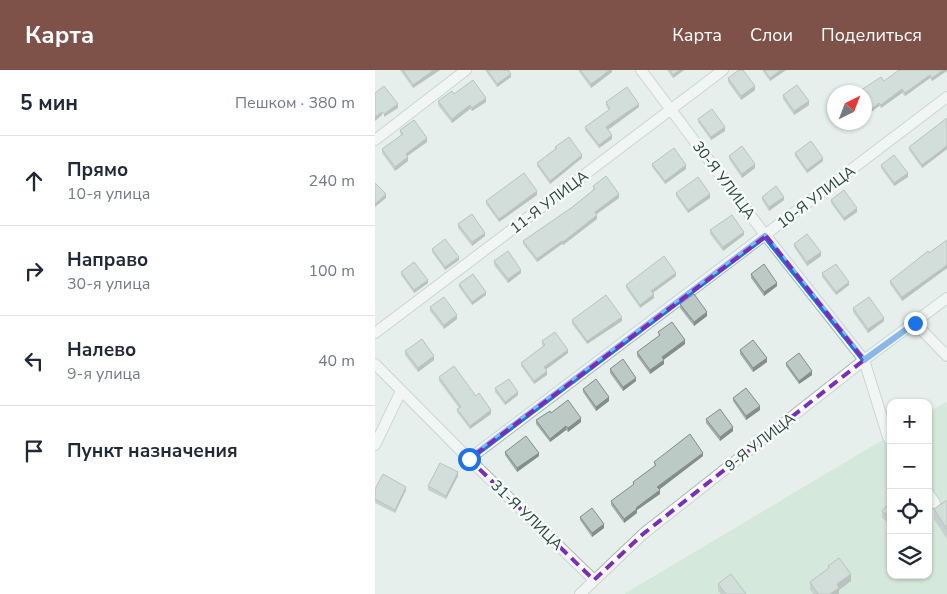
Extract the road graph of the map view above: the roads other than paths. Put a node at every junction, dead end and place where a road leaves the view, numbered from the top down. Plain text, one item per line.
1 (466, 70) edge
2 (641, 70) edge
3 (723, 70) edge
4 (947, 97) edge
5 (670, 110) junction
6 (375, 140) edge
7 (765, 236) junction
8 (947, 298) edge
9 (915, 323) junction
10 (375, 333) edge
11 (947, 356) edge
12 (864, 360) junction
13 (375, 364) edge
14 (401, 391) junction
15 (887, 434) edge
16 (375, 445) edge
17 (469, 459) junction
18 (932, 499) edge
19 (935, 503) dead end
20 (594, 580) junction
21 (580, 594) edge

1 - 6 street
2 - 5 street, 30-Я УЛИЦА
3 - 5 street, 11-Я УЛИЦА
4 - 7 street, 10-Я УЛИЦА
5 - 7 street, 30-Я УЛИЦА
5 - 10 street, 11-Я УЛИЦА
7 - 12 street, 30-Я УЛИЦА
7 - 17 street, 10-Я УЛИЦА
8 - 9 street, 9-Я УЛИЦА
9 - 11 street
9 - 12 street, 9-Я УЛИЦА
12 - 15 street
12 - 20 street, 9-Я УЛИЦА
13 - 14 street, 31-Я УЛИЦА
14 - 16 street
14 - 17 street, 31-Я УЛИЦА
17 - 20 street, 31-Я УЛИЦА
18 - 19 street
20 - 21 street, 9-Я УЛИЦА

